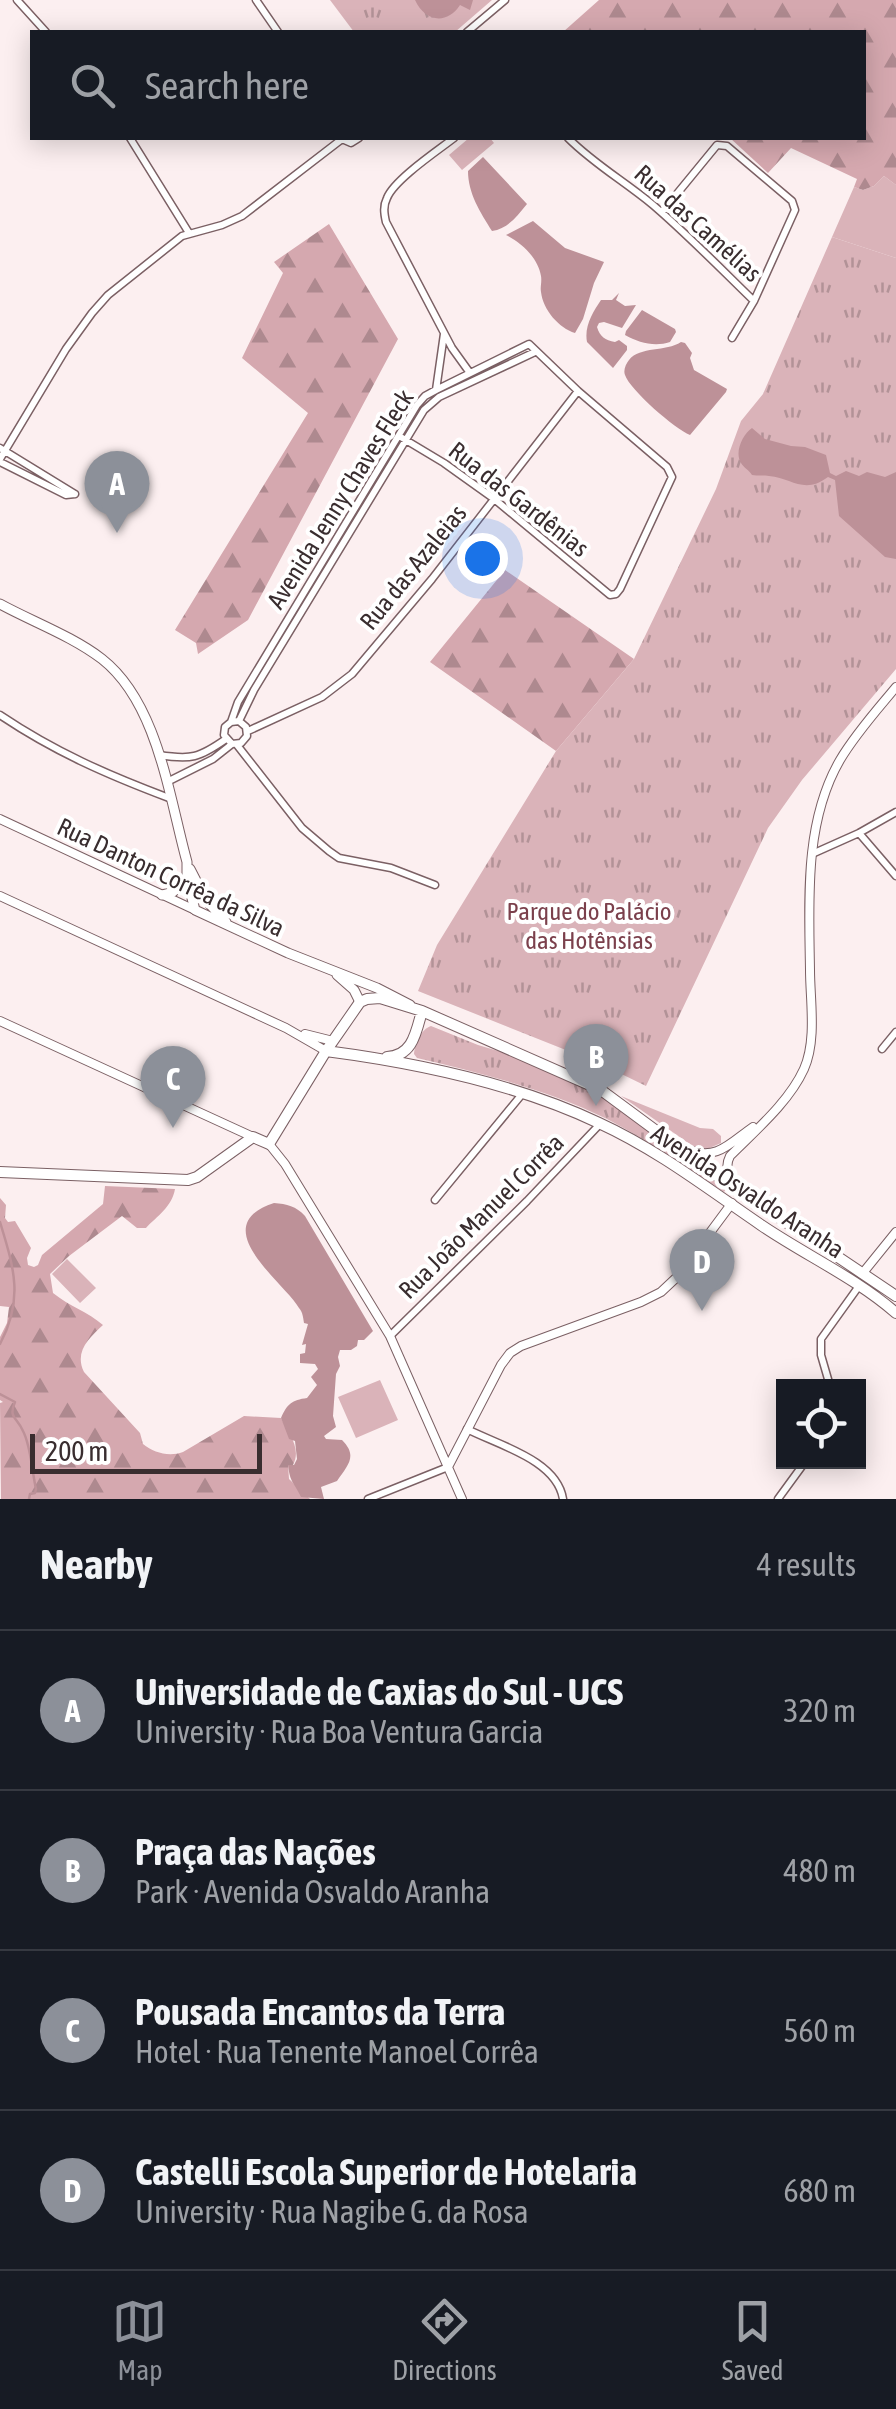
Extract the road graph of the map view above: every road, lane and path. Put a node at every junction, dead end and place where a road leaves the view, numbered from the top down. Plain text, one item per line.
1 (17, 0) edge
2 (256, 0) edge
3 (505, 0) edge
4 (44, 30) edge
5 (277, 30) edge
6 (468, 30) edge
7 (131, 140) edge
8 (339, 140) edge
9 (452, 140) edge
10 (570, 140) edge
11 (662, 212) junction
12 (189, 233) junction
13 (754, 301) junction
14 (444, 332) junction
15 (732, 338) dead end
16 (536, 351) junction
17 (472, 376) junction
18 (578, 391) junction
19 (437, 394) junction
20 (403, 438) junction
21 (2, 449) edge
22 (0, 460) edge
23 (493, 498) junction
24 (2, 608) edge
25 (896, 686) edge
26 (0, 715) edge
27 (235, 722) junction
28 (248, 731) junction
29 (231, 742) junction
30 (159, 755) junction
31 (166, 782) junction
32 (169, 798) junction
33 (896, 812) edge
34 (0, 819) edge
35 (860, 832) junction
36 (812, 854) junction
37 (186, 862) junction
38 (896, 876) edge
39 (188, 878) junction
40 (435, 886) dead end
41 (162, 895) junction
42 (0, 896) edge
43 (195, 910) junction
44 (232, 927) junction
45 (326, 969) junction
46 (360, 1002) junction
47 (422, 1011) junction
48 (0, 1021) edge
49 (345, 1025) junction
50 (896, 1032) edge
51 (416, 1034) junction
52 (476, 1035) junction
53 (330, 1046) junction
54 (409, 1047) junction
55 (882, 1049) dead end
56 (356, 1054) junction
57 (374, 1058) junction
58 (444, 1072) junction
59 (524, 1092) junction
60 (765, 1119) junction
61 (601, 1123) junction
62 (253, 1137) junction
63 (670, 1142) junction
64 (269, 1144) junction
65 (0, 1172) edge
66 (435, 1200) dead end
67 (754, 1201) junction
68 (732, 1203) junction
69 (797, 1232) junction
70 (896, 1232) edge
71 (860, 1280) junction
72 (896, 1296) edge
73 (896, 1313) edge
74 (390, 1336) junction
75 (828, 1379) edge
76 (467, 1429) junction
77 (448, 1467) junction
78 (799, 1469) edge
79 (368, 1499) edge
80 (462, 1499) edge
81 (562, 1499) edge
82 (778, 1499) edge

1 - 4 street
2 - 5 street
3 - 6 street
7 - 12 street
8 - 12 street
9 - 14 street
10 - 11 street, Rua das Camélias
11 - 13 street, Rua das Camélias
11 - 13 street
12 - 21 street
13 - 15 street
14 - 17 street
14 - 19 street
16 - 17 street, Avenida Jenny Chaves Fleck
16 - 17 street, Avenida Jenny Chaves Fleck
16 - 18 street
17 - 19 street, Avenida Jenny Chaves Fleck
18 - 23 street, Rua das Azaleias
18 - 23 street, Rua das Gardênias
19 - 20 street, Avenida Jenny Chaves Fleck
20 - 23 street, Rua das Gardênias
20 - 27 street, Avenida Jenny Chaves Fleck
21 - 22 street
21 - 22 street
23 - 28 street, Rua das Azaleias
24 - 30 main road
25 - 36 street
26 - 32 street
27 - 28 street
27 - 29 street, Avenida Jenny Chaves Fleck
28 - 29 street
29 - 30 street
29 - 31 street
29 - 40 street
30 - 31 main road
31 - 32 main road
32 - 37 main road
33 - 35 street
34 - 41 street, Rua Danton Corrêa da Silva
35 - 36 street
35 - 38 street
36 - 60 street
37 - 39 main road
37 - 44 main road
39 - 41 main road
39 - 43 main road
41 - 43 street, Rua Danton Corrêa da Silva
42 - 53 street, Avenida Osvaldo Aranha
43 - 44 main road, Rua Danton Corrêa da Silva
44 - 45 main road, Rua Danton Corrêa da Silva
45 - 46 main road, Rua Danton Corrêa da Silva
45 - 47 main road, Rua Danton Corrêa da Silva
46 - 47 main road
46 - 49 main road
47 - 51 main road
47 - 52 main road
48 - 62 street
49 - 53 main road
49 - 56 main road
50 - 55 street
51 - 52 main road
51 - 54 main road
52 - 63 main road
53 - 56 main road, Avenida Osvaldo Aranha
53 - 64 main road
54 - 57 main road
54 - 58 main road
56 - 57 main road, Avenida Osvaldo Aranha
57 - 58 main road, Avenida Osvaldo Aranha
58 - 59 main road, Avenida Osvaldo Aranha
59 - 61 main road, Avenida Osvaldo Aranha
59 - 66 street
60 - 63 street
60 - 67 street
61 - 68 main road, Avenida Osvaldo Aranha
61 - 74 street, Rua João Manuel Corrêa
62 - 64 main road
62 - 65 main road
63 - 67 main road
64 - 74 street
67 - 69 main road
68 - 69 main road
68 - 71 main road, Avenida Osvaldo Aranha
68 - 76 street
69 - 71 main road
70 - 71 street
71 - 72 main road
71 - 73 main road, Avenida Osvaldo Aranha
71 - 75 street
74 - 77 street
76 - 77 street
76 - 81 street
77 - 79 street
77 - 80 street
78 - 82 street

